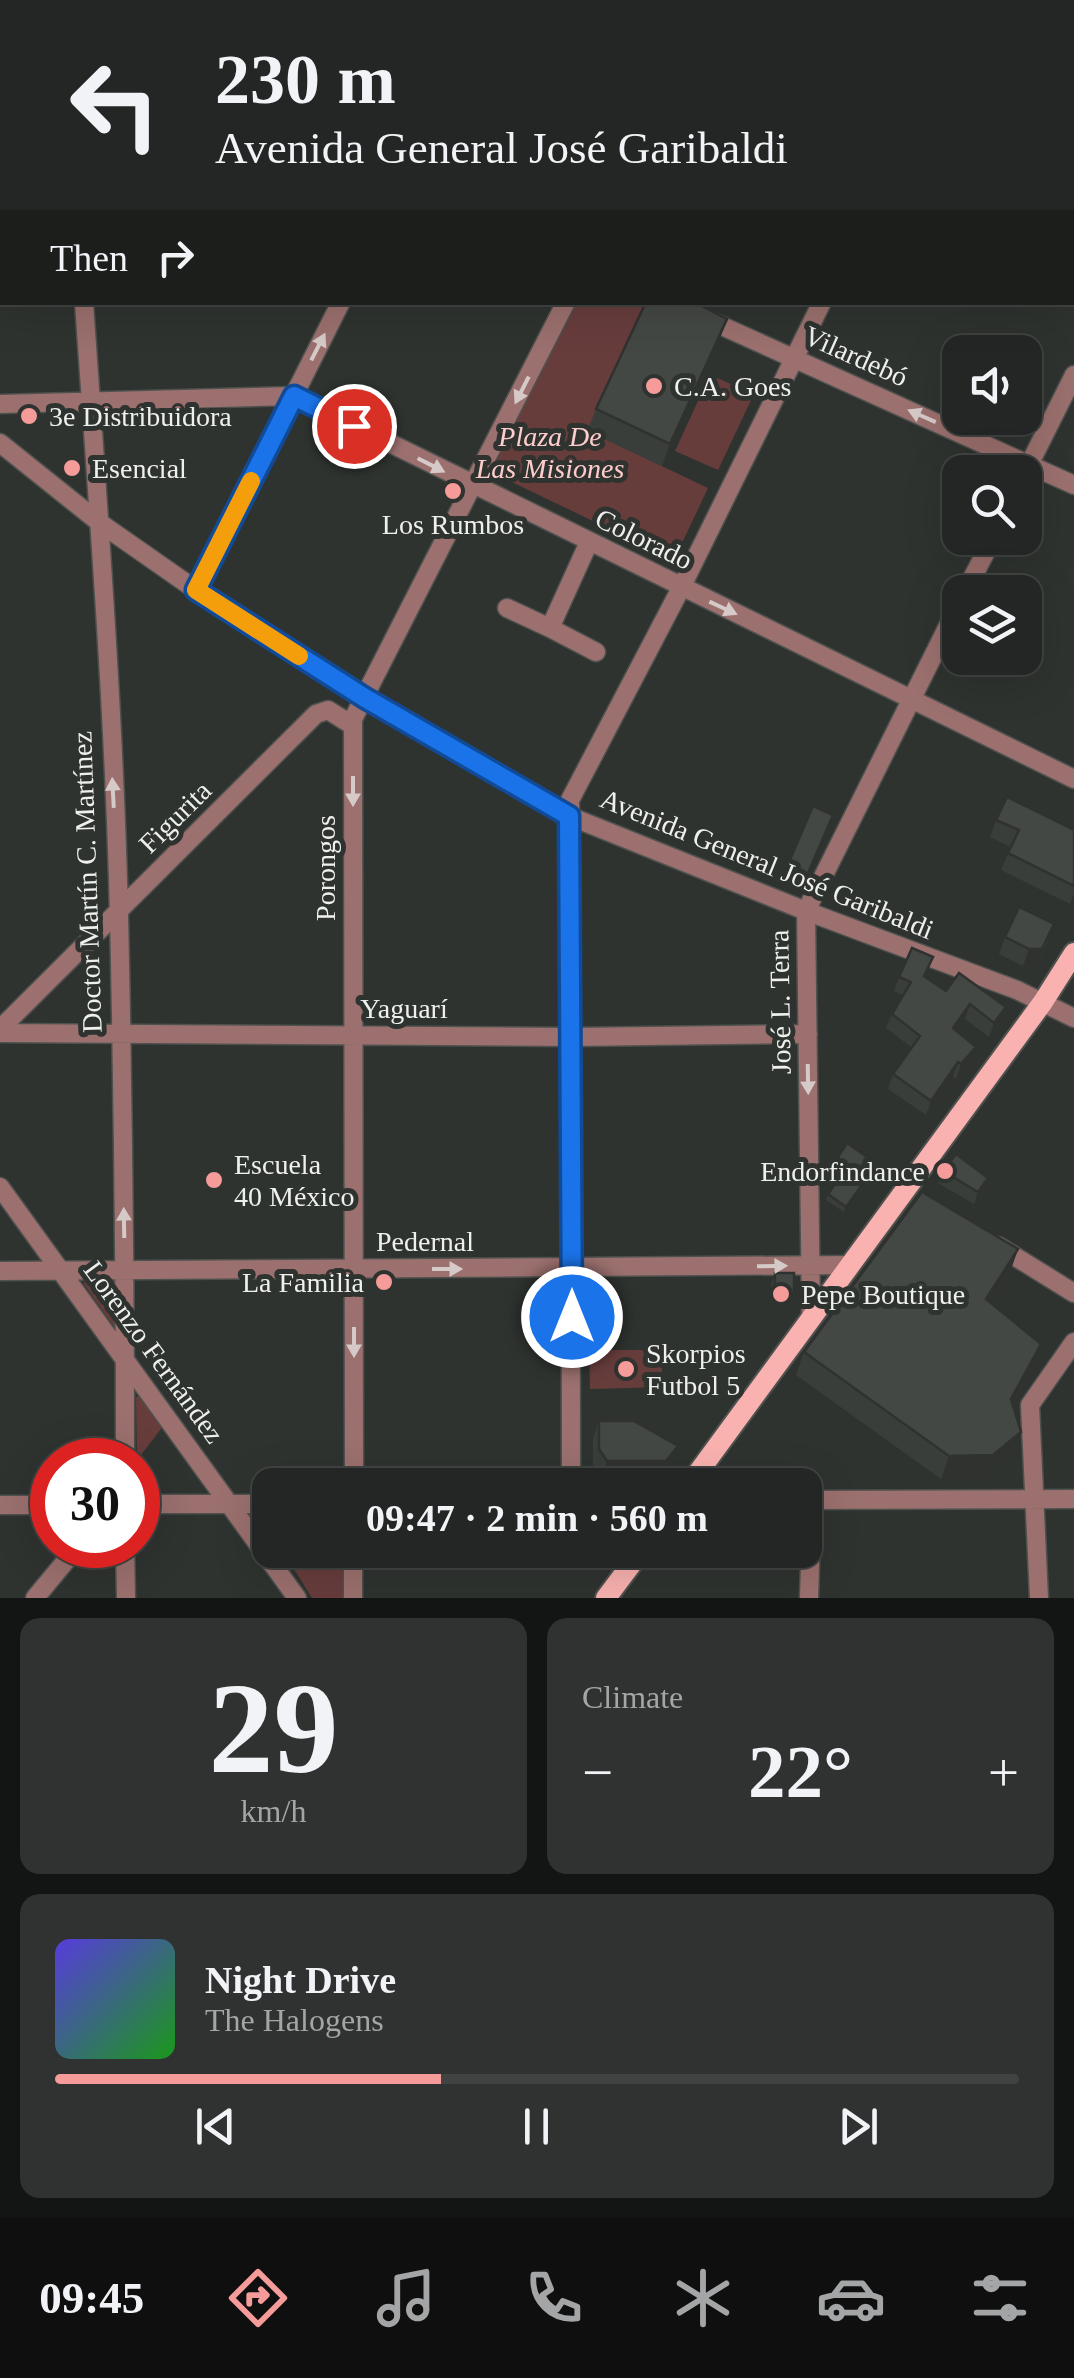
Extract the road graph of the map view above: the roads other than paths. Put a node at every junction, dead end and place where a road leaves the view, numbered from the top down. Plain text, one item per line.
1 (84, 305) edge
2 (340, 305) edge
3 (564, 305) edge
4 (676, 305) edge
5 (820, 305) edge
6 (793, 358) junction
7 (1074, 375) edge
8 (294, 396) junction
9 (91, 400) junction
10 (0, 404) edge
11 (0, 443) edge
12 (997, 455) edge
13 (1034, 455) edge
14 (1042, 474) edge
15 (1074, 485) edge
16 (473, 486) junction
17 (100, 523) junction
18 (589, 542) junction
19 (681, 588) junction
20 (196, 590) junction
21 (507, 608) dead end
22 (550, 628) junction
23 (942, 637) edge
24 (596, 652) dead end
25 (365, 698) junction
26 (911, 698) junction
27 (352, 725) junction
28 (1074, 780) edge
29 (569, 816) junction
30 (806, 912) junction
31 (118, 913) junction
32 (1074, 953) edge
33 (1042, 1002) junction
34 (1074, 1018) edge
35 (0, 1031) edge
36 (120, 1034) junction
37 (354, 1034) junction
38 (808, 1034) junction
39 (572, 1036) junction
40 (0, 1187) edge
41 (990, 1241) edge
42 (850, 1265) junction
43 (811, 1266) junction
44 (572, 1268) junction
45 (354, 1269) junction
46 (0, 1270) edge
47 (61, 1270) junction
48 (126, 1271) junction
49 (1074, 1293) edge
50 (811, 1318) junction
51 (1074, 1342) edge
52 (125, 1359) junction
53 (125, 1438) edge
54 (354, 1468) edge
55 (571, 1468) edge
56 (701, 1468) edge
57 (1034, 1499) junction
58 (1074, 1499) edge
59 (822, 1500) edge
60 (30, 1504) edge
61 (160, 1504) edge
62 (228, 1504) junction
63 (252, 1504) edge
64 (0, 1505) edge
65 (60, 1568) edge
66 (126, 1568) edge
67 (354, 1568) edge
68 (628, 1568) edge
69 (809, 1568) edge
70 (36, 1598) edge
71 (126, 1598) edge
72 (297, 1598) edge
73 (353, 1598) edge
74 (606, 1598) edge
75 (809, 1598) edge
76 (1038, 1598) edge

1 - 9 street, Doctor Martín C. Martínez
8 -> 2 street
3 -> 16 street, Porongos
4 - 6 street, Vilardebó
5 - 6 street
12 -> 6 street, Vilardebó
6 - 19 street
7 - 13 street
8 - 9 street, Colorado
8 -> 16 street, Colorado
8 - 20 street
9 - 10 street, Colorado
9 - 17 street, Doctor Martín C. Martínez
11 - 17 street, Avenida General José Garibaldi
14 - 15 street, Vilardebó
16 - 18 street, Colorado
16 - 25 street, Porongos
17 - 20 street, Avenida General José Garibaldi
31 -> 17 street, Doctor Martín C. Martínez
18 - 19 street, Colorado
18 - 22 street
19 -> 26 street, Colorado
19 - 29 street
20 - 25 street, Avenida General José Garibaldi
21 - 22 street
22 - 24 street
23 - 26 street, José L. Terra
25 - 27 street, Porongos
25 - 29 street, Avenida General José Garibaldi
26 - 28 street, Colorado
26 - 30 street, José L. Terra
27 - 31 street, Figurita
27 -> 37 street, Porongos
29 - 30 street, Avenida General José Garibaldi
29 - 39 street
30 - 33 street, Avenida General José Garibaldi
30 - 38 street, José L. Terra
31 - 35 street, Figurita
31 - 36 street, Doctor Martín C. Martínez
32 - 33 main road
33 - 34 street, Avenida General José Garibaldi
33 - 42 main road
35 - 36 street, Yaguarí
36 - 37 street, Yaguarí
48 -> 36 street, Doctor Martín C. Martínez
37 - 39 street, Yaguarí
37 - 45 street, Porongos
38 - 39 street, Yaguarí
38 -> 43 street, José L. Terra
39 - 44 street
40 - 47 street, Lorenzo Fernández
41 - 49 street
42 - 43 street, Pedernal
42 - 50 main road
44 -> 43 street, Pedernal
43 - 50 street, José L. Terra
45 -> 44 street, Pedernal
44 - 55 street
45 - 48 street, Pedernal
45 -> 54 street, Porongos
46 - 47 street, Pedernal
47 - 48 street, Pedernal
47 - 52 street, Lorenzo Fernández
48 - 52 street, Doctor Martín C. Martínez
50 - 56 main road
51 - 57 street
52 - 53 street, Doctor Martín C. Martínez
52 - 62 street, Lorenzo Fernández
57 - 58 street
57 - 59 street
57 - 76 street
60 - 64 street
61 - 62 street
62 - 63 street
62 - 72 street, Lorenzo Fernández
65 - 70 street
66 - 71 street
67 - 73 street
68 - 74 main road
69 - 75 street

